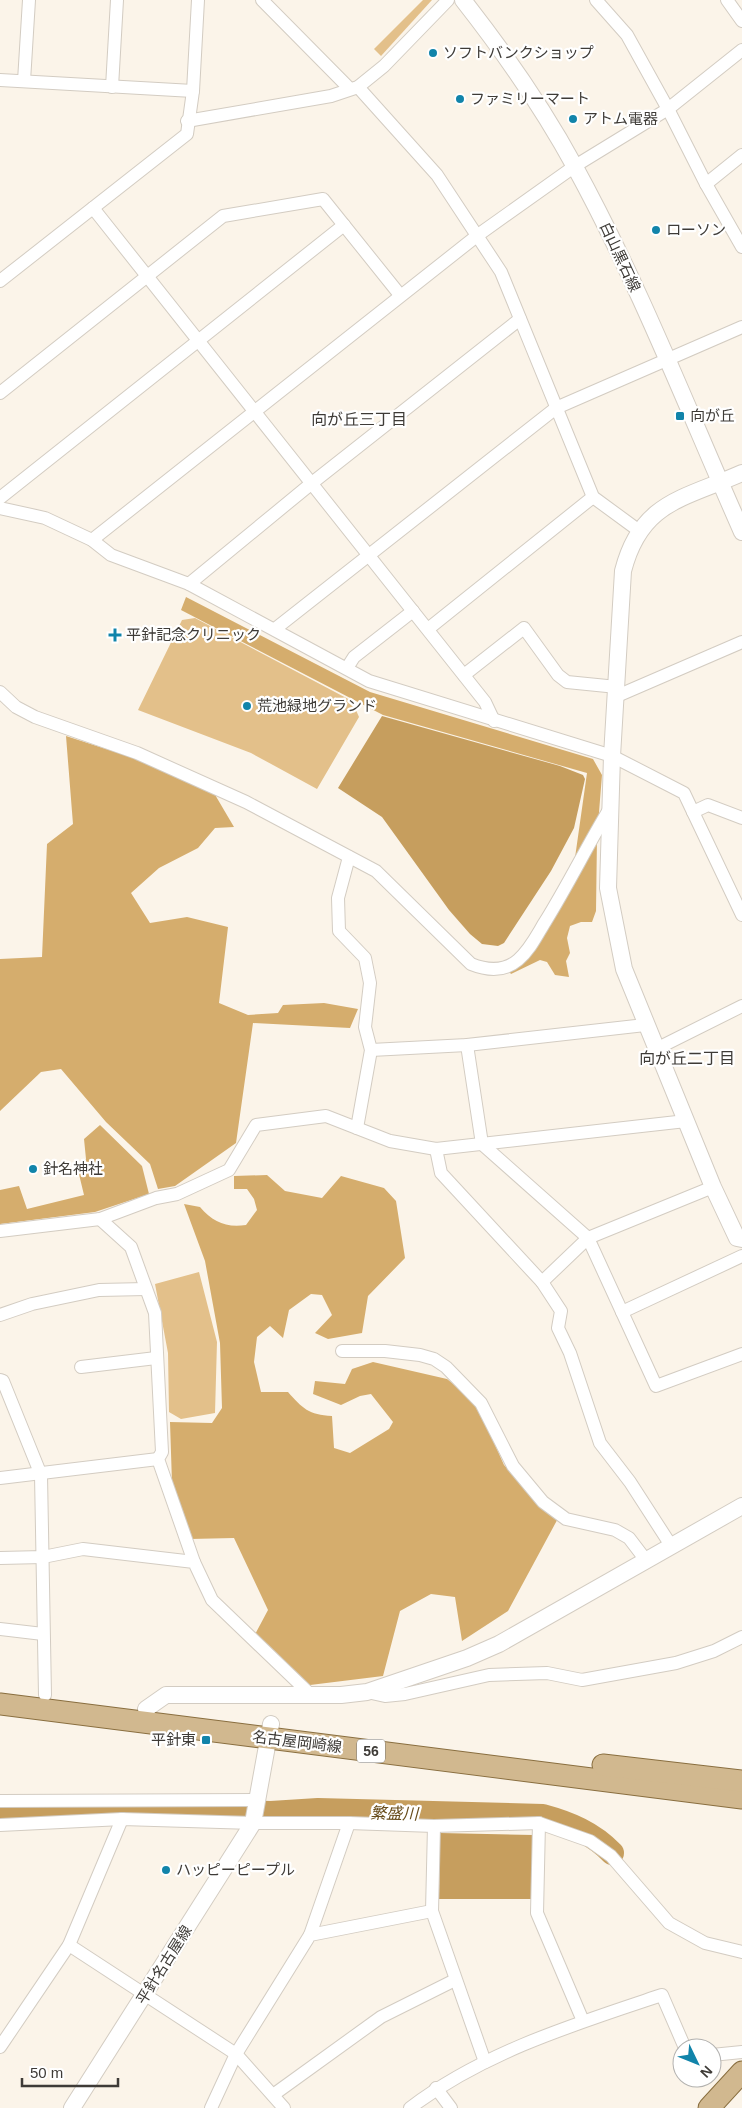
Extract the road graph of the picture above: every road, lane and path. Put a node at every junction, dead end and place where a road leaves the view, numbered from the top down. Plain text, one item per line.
1 (29, 0) edge
2 (117, 0) edge
3 (198, 0) edge
4 (262, 0) edge
5 (448, 0) edge
6 (596, 0) edge
7 (726, 0) edge
8 (470, 2) edge
9 (742, 21) edge
10 (742, 50) edge
11 (0, 80) edge
12 (24, 81) junction
13 (112, 86) junction
14 (353, 88) junction
15 (192, 91) junction
16 (668, 109) junction
17 (187, 121) junction
18 (742, 155) edge
19 (575, 166) junction
20 (706, 184) junction
21 (93, 208) junction
22 (344, 225) junction
23 (478, 234) junction
24 (742, 247) edge
25 (148, 276) junction
26 (0, 282) edge
27 (400, 295) junction
28 (520, 319) junction
29 (742, 327) edge
30 (198, 339) junction
31 (666, 360) junction
32 (0, 393) edge
33 (556, 408) junction
34 (255, 410) junction
35 (742, 473) edge
36 (720, 482) junction
37 (312, 483) junction
38 (593, 497) junction
39 (0, 498) edge
40 (0, 508) edge
41 (638, 530) junction
42 (742, 532) edge
43 (92, 540) junction
44 (370, 556) junction
45 (190, 584) junction
46 (413, 611) junction
47 (276, 629) junction
48 (428, 629) junction
49 (742, 642) edge
50 (347, 668) junction
51 (464, 675) junction
52 (0, 692) edge
53 (617, 692) junction
54 (494, 721) junction
55 (612, 756) junction
56 (610, 808) junction
57 (693, 812) junction
58 (742, 818) edge
59 (349, 857) junction
60 (742, 915) edge
61 (742, 1006) edge
62 (646, 1025) junction
63 (467, 1045) junction
64 (656, 1049) junction
65 (371, 1050) junction
66 (686, 1121) junction
67 (357, 1128) junction
68 (482, 1144) junction
69 (436, 1149) junction
70 (713, 1187) junction
71 (100, 1219) junction
72 (0, 1231) edge
73 (588, 1238) junction
74 (742, 1239) edge
75 (742, 1256) edge
76 (542, 1282) junction
77 (146, 1289) junction
78 (622, 1312) junction
79 (0, 1314) edge
80 (342, 1351) dead end
81 (742, 1354) edge
82 (156, 1358) junction
83 (81, 1367) dead end
84 (0, 1380) edge
85 (158, 1459) junction
86 (42, 1475) junction
87 (0, 1478) edge
88 (742, 1506) edge
89 (672, 1547) junction
90 (43, 1557) junction
91 (0, 1558) edge
92 (645, 1559) junction
93 (194, 1562) junction
94 (0, 1629) edge
95 (43, 1634) junction
96 (742, 1637) edge
97 (0, 1689) edge
98 (367, 1692) junction
99 (45, 1695) junction
100 (311, 1695) junction
101 (0, 1704) edge
102 (146, 1708) junction
103 (270, 1731) junction
104 (742, 1781) edge
105 (742, 1798) edge
106 (258, 1800) junction
107 (0, 1801) edge
108 (122, 1820) junction
109 (254, 1822) junction
110 (349, 1822) junction
111 (539, 1823) junction
112 (0, 1824) edge
113 (434, 1826) junction
114 (432, 1911) junction
115 (310, 1935) junction
116 (69, 1946) junction
117 (742, 1952) edge
118 (455, 1980) junction
119 (145, 1995) junction
120 (583, 2021) junction
121 (681, 2038) edge
122 (0, 2047) edge
123 (742, 2052) edge
124 (236, 2054) junction
125 (722, 2054) edge
126 (485, 2062) junction
127 (742, 2072) edge
128 (436, 2088) junction
129 (273, 2096) junction
130 (72, 2108) edge
131 (211, 2108) edge
132 (284, 2108) edge
133 (410, 2108) edge
134 (451, 2108) edge
135 (709, 2108) edge

1 - 12 street
2 - 13 street
3 - 15 street
4 - 14 street
5 - 14 street
6 - 16 street
7 - 9 street
8 - 19 street, 白山黒石線
10 - 16 street
11 - 12 street
12 - 13 street
13 - 15 street
14 - 17 street
14 - 23 street
15 - 17 street
16 - 19 street
16 - 20 street
17 - 21 street
18 - 20 street
19 - 23 street
19 - 31 street, 白山黒石線
20 - 24 street
21 - 25 street
21 - 26 street
22 - 25 street
22 - 27 street
22 - 30 street
23 - 27 street
23 - 28 street
25 - 30 street
25 - 32 street
27 - 34 street
28 - 33 street
28 - 37 street
29 - 31 street
30 - 34 street
30 - 39 street
31 - 33 street
31 - 36 street, 白山黒石線
33 - 38 street
33 - 44 street
34 - 37 street
34 - 43 street
35 - 36 street
36 - 41 street
36 - 42 street, 白山黒石線
37 - 44 street
37 - 45 street
38 - 41 street
38 - 48 street
40 - 43 street
41 - 53 street
43 - 45 street
44 - 46 street
44 - 47 street
45 - 47 street
46 - 48 street
46 - 50 street
47 - 50 street
48 - 51 street
49 - 53 street
50 - 54 street
51 - 53 street
51 - 54 street
52 - 59 street
53 - 55 street
54 - 55 street
55 - 56 street
55 - 57 street
56 - 59 street
56 - 62 street
57 - 58 street
57 - 60 street
59 - 65 street
61 - 64 street
62 - 63 street
62 - 64 street
63 - 65 street
63 - 68 street
64 - 66 street
65 - 67 street
66 - 68 street
66 - 70 street
67 - 69 street
67 - 71 street
68 - 69 street
68 - 73 street
69 - 76 street
70 - 73 street
70 - 74 street
71 - 72 street
71 - 77 street
73 - 76 street
73 - 78 street
75 - 78 street
76 - 89 street
77 - 79 street
77 - 82 street
78 - 81 street
80 - 92 street
82 - 83 street
82 - 85 street
84 - 86 street
85 - 86 street
85 - 93 street
86 - 87 street
86 - 90 street
88 - 89 street
89 - 92 street
90 - 91 street
90 - 93 street
90 - 95 street
92 - 98 street
93 - 100 street
94 - 95 street
95 - 99 street
96 - 98 street
97 - 99 main road, 名古屋岡崎線 / 56
98 - 100 street
99 - 102 main road, 名古屋岡崎線 / 56
100 - 102 street
101 - 103 main road, 名古屋岡崎線 / 56
102 - 103 main road, 名古屋岡崎線 / 56
103 - 104 main road, 名古屋岡崎線 / 56
103 - 105 main road, 名古屋岡崎線 / 56
103 - 106 street
106 - 107 street
106 - 109 street
108 - 109 street
108 - 112 street
108 - 116 street
109 - 110 street
109 - 119 street, 平針名古屋線
110 - 113 street
110 - 115 street
111 - 113 street
111 - 117 street
111 - 120 street
113 - 114 street
114 - 115 street
114 - 118 street
115 - 124 street
116 - 119 street
116 - 122 street
118 - 126 street
118 - 129 street
119 - 124 street
119 - 130 street, 平針名古屋線
120 - 121 street
120 - 126 street
123 - 125 street
124 - 129 street
124 - 131 street
126 - 128 street
127 - 135 main road
128 - 133 street
128 - 134 street
129 - 132 street

